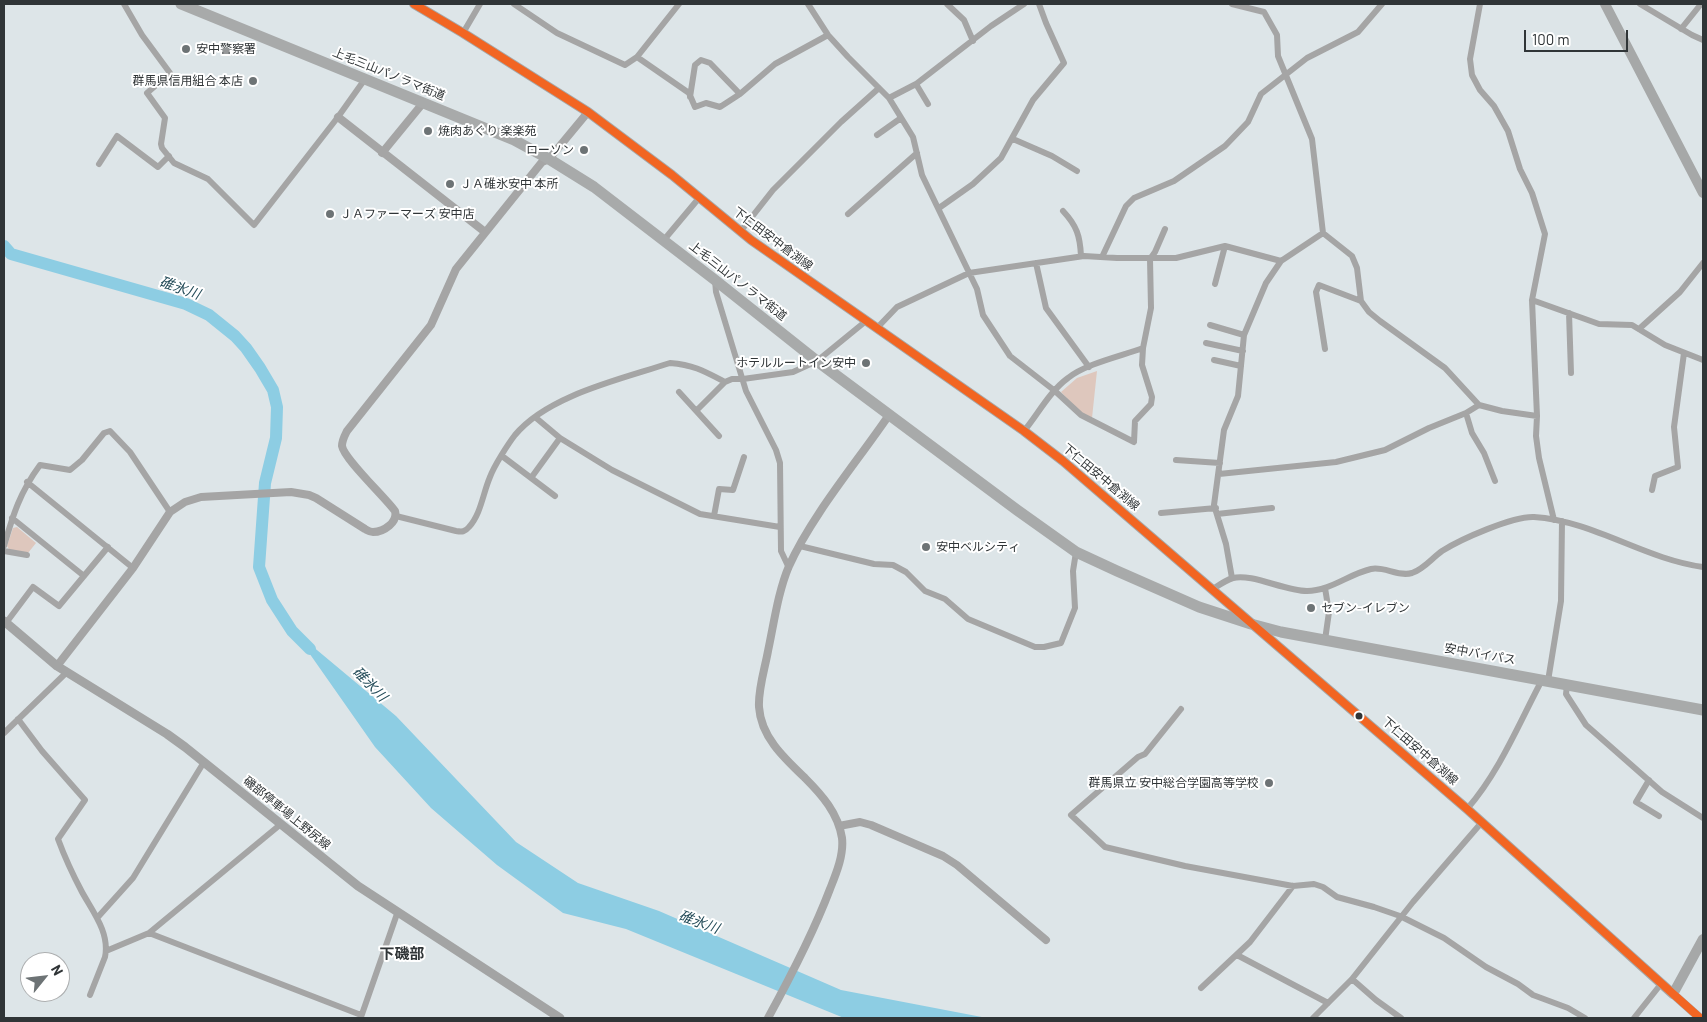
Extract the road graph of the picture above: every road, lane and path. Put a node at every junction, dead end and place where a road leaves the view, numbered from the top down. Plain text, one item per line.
1 (124, 4) edge
2 (181, 4) edge
3 (414, 4) edge
4 (480, 4) edge
5 (514, 4) edge
6 (679, 4) edge
7 (808, 4) edge
8 (947, 4) edge
9 (1024, 4) edge
10 (1039, 4) edge
11 (1232, 4) edge
12 (1382, 4) edge
13 (1480, 4) edge
14 (1605, 4) edge
15 (1640, 4) edge
16 (1702, 5) edge
17 (1681, 29) junction
18 (463, 33) junction
19 (828, 35) junction
20 (1703, 40) edge
21 (973, 41) junction
22 (637, 57) junction
23 (1286, 74) junction
24 (365, 79) junction
25 (916, 84) junction
26 (879, 88) junction
27 (740, 94) junction
28 (690, 97) junction
29 (888, 98) junction
30 (423, 103) junction
31 (928, 104) dead end
32 (588, 112) junction
33 (338, 117) junction
34 (901, 118) junction
35 (878, 135) dead end
36 (1013, 139) junction
37 (917, 152) junction
38 (382, 153) junction
39 (169, 156) junction
40 (549, 159) junction
41 (99, 164) dead end
42 (1077, 171) dead end
43 (1703, 193) edge
44 (699, 198) junction
45 (939, 208) junction
46 (1063, 211) dead end
47 (848, 214) dead end
48 (1165, 229) dead end
49 (485, 232) junction
50 (740, 232) junction
51 (1323, 233) junction
52 (664, 241) junction
53 (1225, 246) junction
54 (1081, 256) junction
55 (1102, 257) junction
56 (1150, 259) junction
57 (1281, 261) junction
58 (1036, 263) junction
59 (1703, 263) edge
60 (969, 273) junction
61 (715, 280) junction
62 (1215, 284) dead end
63 (1532, 300) junction
64 (1362, 301) junction
65 (1569, 313) junction
66 (866, 322) junction
67 (1210, 324) dead end
68 (876, 329) junction
69 (1638, 329) junction
70 (1244, 335) junction
71 (1206, 344) dead end
72 (1143, 348) junction
73 (1325, 348) dead end
74 (1242, 351) junction
75 (1684, 352) junction
76 (1214, 360) dead end
77 (1703, 360) edge
78 (817, 361) junction
79 (1241, 366) junction
80 (1089, 367) junction
81 (1571, 373) dead end
82 (742, 379) junction
83 (725, 382) junction
84 (1055, 391) junction
85 (679, 392) dead end
86 (1479, 405) junction
87 (697, 410) junction
88 (1466, 413) junction
89 (890, 415) junction
90 (1537, 416) junction
91 (535, 417) junction
92 (1024, 431) junction
93 (719, 436) dead end
94 (560, 438) junction
95 (502, 456) junction
96 (744, 457) dead end
97 (1176, 460) dead end
98 (1220, 463) junction
99 (1219, 474) junction
100 (531, 478) junction
101 (1495, 481) dead end
102 (27, 482) junction
103 (1652, 490) dead end
104 (555, 496) dead end
105 (1272, 508) dead end
106 (1216, 511) junction
107 (170, 512) junction
108 (1161, 513) dead end
109 (396, 516) junction
110 (714, 516) junction
111 (12, 518) junction
112 (1554, 520) junction
113 (1562, 521) junction
114 (780, 527) junction
115 (4, 546) edge
116 (800, 546) junction
117 (108, 547) junction
118 (4, 552) edge
119 (1076, 552) junction
120 (27, 555) dead end
121 (1703, 567) edge
122 (133, 568) junction
123 (789, 568) junction
124 (84, 576) junction
125 (1232, 578) junction
126 (1325, 588) junction
127 (1213, 589) junction
128 (5, 622) edge
129 (1251, 624) junction
130 (1325, 640) junction
131 (58, 666) junction
132 (67, 672) junction
133 (1545, 680) junction
134 (1567, 684) junction
135 (1181, 709) dead end
136 (1703, 710) edge
137 (18, 719) junction
138 (4, 733) edge
139 (204, 762) junction
140 (1649, 780) junction
141 (1467, 808) junction
142 (1659, 816) dead end
143 (1703, 818) edge
144 (1482, 822) junction
145 (282, 824) junction
146 (839, 826) junction
147 (1293, 886) junction
148 (398, 912) junction
149 (1400, 916) junction
150 (98, 917) junction
151 (149, 933) junction
152 (1046, 940) dead end
153 (1702, 946) edge
154 (106, 951) junction
155 (1237, 954) junction
156 (1352, 979) junction
157 (1661, 984) junction
158 (1202, 988) dead end
159 (1673, 994) junction
160 (90, 995) dead end
161 (1328, 1003) junction
162 (361, 1017) edge
163 (560, 1018) edge
164 (768, 1018) edge
165 (1313, 1018) edge
166 (1401, 1018) edge
167 (1585, 1018) edge
168 (1634, 1018) edge
169 (1700, 1018) edge

1 - 39 street
2 - 24 highway, 上毛三山パノラマ街道
3 - 18 main road, 下仁田安中倉渕線
4 - 18 street
5 - 22 street
6 - 22 street
7 - 19 street
8 - 21 street
9 - 21 street
10 - 36 street
11 - 23 street
12 - 23 street
13 - 63 street
14 - 43 main road
15 - 17 street
16 - 17 street
17 - 20 street
18 - 32 main road, 下仁田安中倉渕線
19 - 26 street
19 - 27 street
21 - 25 street
22 - 28 street
23 - 51 street
23 - 55 street
24 - 30 highway, 上毛三山パノラマ街道
24 - 33 street
25 - 29 street
25 - 31 street
26 - 29 street
26 - 50 street
27 - 28 street
27 - 28 street
29 - 34 street
30 - 38 street
30 - 40 highway, 上毛三山パノラマ街道
32 - 40 street
32 - 44 main road, 下仁田安中倉渕線
33 - 38 street
33 - 39 street
34 - 35 street
34 - 37 street
36 - 42 street
36 - 45 street
37 - 45 street
37 - 47 street
38 - 49 street
39 - 41 street
40 - 49 street
40 - 52 highway, 上毛三山パノラマ街道
44 - 50 main road, 下仁田安中倉渕線
44 - 52 street
45 - 60 street
46 - 54 street
48 - 56 street
49 - 109 street
50 - 66 main road, 下仁田安中倉渕線
51 - 57 street
51 - 64 street
52 - 61 highway, 上毛三山パノラマ街道
53 - 56 street
53 - 57 street
53 - 62 street
54 - 55 street
54 - 58 street
55 - 56 street
56 - 72 street
57 - 70 street
58 - 60 street
58 - 80 street
59 - 69 street
60 - 68 street
60 - 84 street
61 - 78 highway, 上毛三山パノラマ街道
61 - 82 street
63 - 65 street
63 - 90 street
64 - 73 street
64 - 86 street
65 - 69 street
65 - 81 street
66 - 68 main road, 下仁田安中倉渕線
66 - 78 street
67 - 70 street
68 - 92 main road, 下仁田安中倉渕線
69 - 75 street
70 - 74 street
71 - 74 street
72 - 80 street
72 - 84 street
74 - 79 street
75 - 77 street
75 - 103 street
76 - 79 street
78 - 82 street
78 - 89 highway, 上毛三山パノラマ街道
79 - 98 street
80 - 84 street
82 - 83 street
82 - 114 street
83 - 87 street
83 - 91 street
84 - 92 street
85 - 87 street
86 - 88 street
86 - 90 street
87 - 93 street
88 - 99 street
88 - 101 street
89 - 116 street
89 - 119 highway, 上毛三山パノラマ街道
90 - 112 street
91 - 94 street
91 - 95 street
92 - 127 main road, 下仁田安中倉渕線
94 - 100 street
94 - 110 street
95 - 100 street
95 - 109 street
96 - 110 street
97 - 98 street
98 - 99 street
99 - 106 street
100 - 104 street
102 - 107 street
102 - 111 street
102 - 117 street
105 - 106 street
106 - 108 street
106 - 125 street
107 - 109 street
107 - 122 street
110 - 114 street
111 - 115 street
111 - 124 street
112 - 113 street
112 - 126 street
113 - 121 street
113 - 133 street
114 - 123 street
116 - 119 street
116 - 123 street
117 - 122 street
117 - 124 street
118 - 120 street
119 - 129 highway, 上毛三山パノラマ街道
122 - 131 street
123 - 146 street
124 - 128 street
125 - 126 street
125 - 127 street
126 - 130 street
127 - 129 main road, 下仁田安中倉渕線
128 - 131 main road, 磯部停車場上野尻線
129 - 130 highway, 安中バイパス
129 - 141 main road, 下仁田安中倉渕線
130 - 133 highway, 安中バイパス
131 - 132 main road, 磯部停車場上野尻線
132 - 137 street
132 - 139 main road, 磯部停車場上野尻線
133 - 134 highway, 安中バイパス
133 - 141 street
134 - 136 highway, 安中バイパス
134 - 140 street
135 - 147 street
137 - 138 street
137 - 150 street
139 - 145 main road, 磯部停車場上野尻線
139 - 150 street
140 - 142 street
140 - 143 street
141 - 144 main road, 下仁田安中倉渕線
144 - 149 street
144 - 157 main road, 下仁田安中倉渕線
145 - 148 main road, 磯部停車場上野尻線
145 - 151 street
146 - 152 street
146 - 164 street
147 - 149 street
147 - 155 street
148 - 162 street
148 - 163 main road, 磯部停車場上野尻線
149 - 156 street
149 - 167 street
150 - 154 street
151 - 154 street
151 - 162 street
153 - 159 main road
154 - 160 street
155 - 158 street
155 - 161 street
156 - 161 street
156 - 166 street
157 - 159 main road, 下仁田安中倉渕線
157 - 168 street
159 - 169 main road
161 - 165 street

